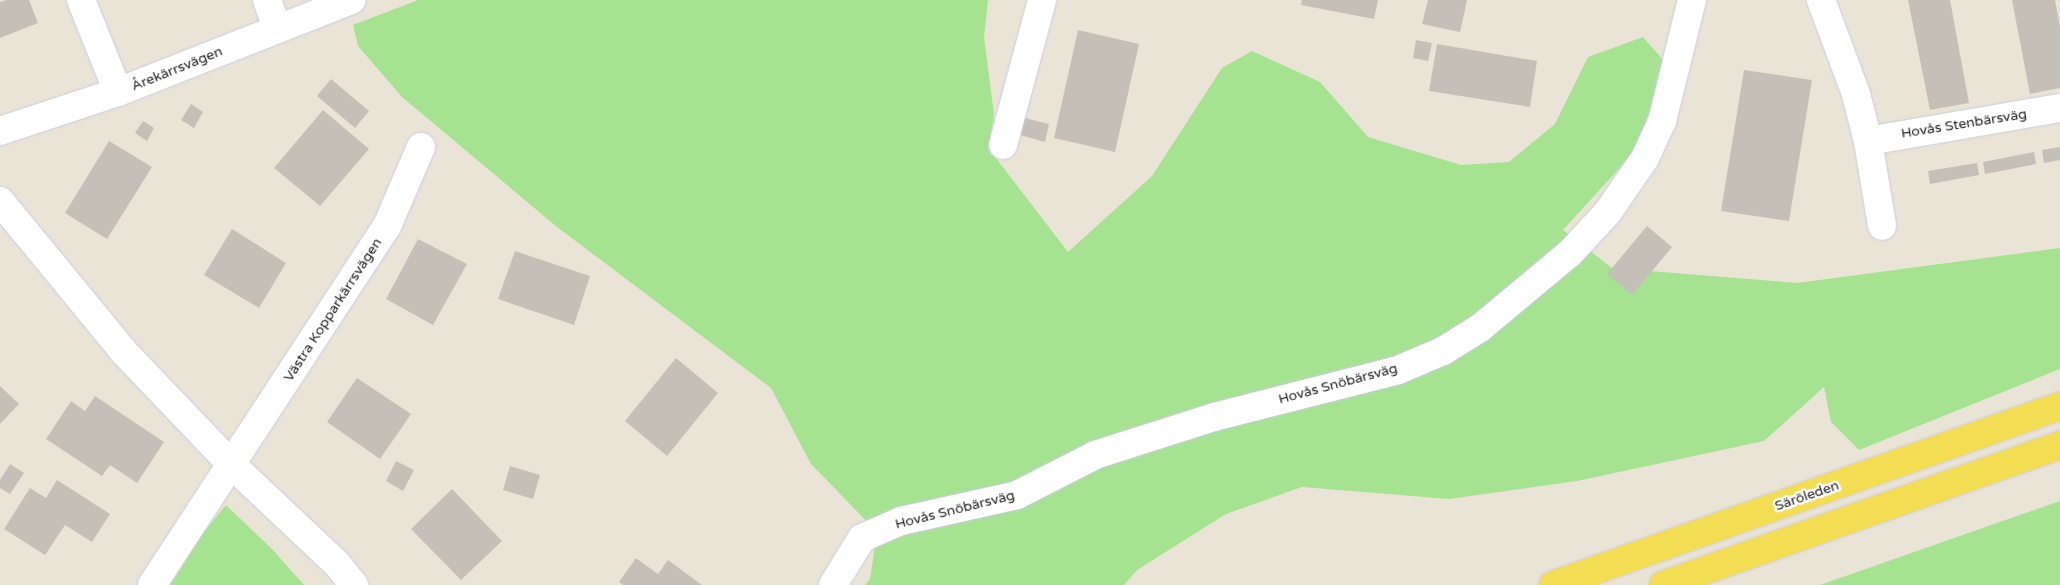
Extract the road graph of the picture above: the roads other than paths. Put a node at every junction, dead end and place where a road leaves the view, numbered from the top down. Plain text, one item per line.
1 (82, 0) edge
2 (267, 0) edge
3 (351, 0) edge
4 (1042, 0) edge
5 (1692, 0) edge
6 (1820, 0) edge
7 (278, 28) junction
8 (118, 92) junction
9 (2060, 108) edge
10 (0, 131) edge
11 (1868, 141) junction
12 (1002, 144) dead end
13 (421, 148) dead end
14 (0, 201) edge
15 (1882, 226) dead end
16 (2060, 406) edge
17 (2060, 445) edge
18 (232, 465) junction
19 (152, 585) edge
20 (354, 585) edge
21 (833, 585) edge
22 (1553, 585) edge
23 (1664, 585) edge

1 - 8 street
2 - 7 street
3 - 7 street, Årekärrsvägen
4 - 12 street
5 - 21 street, Hovås Snöbärsväg
6 - 11 street
7 - 8 street, Årekärrsvägen
8 - 10 street, Årekärrsvägen
9 - 11 street, Hovås Stenbärsväg
11 - 15 street
13 - 18 street, Västra Kopparkärrsvägen
14 - 18 street
16 - 22 main road, Säröleden
17 - 23 main road
18 - 19 street, Västra Kopparkärrsvägen
18 - 20 street

